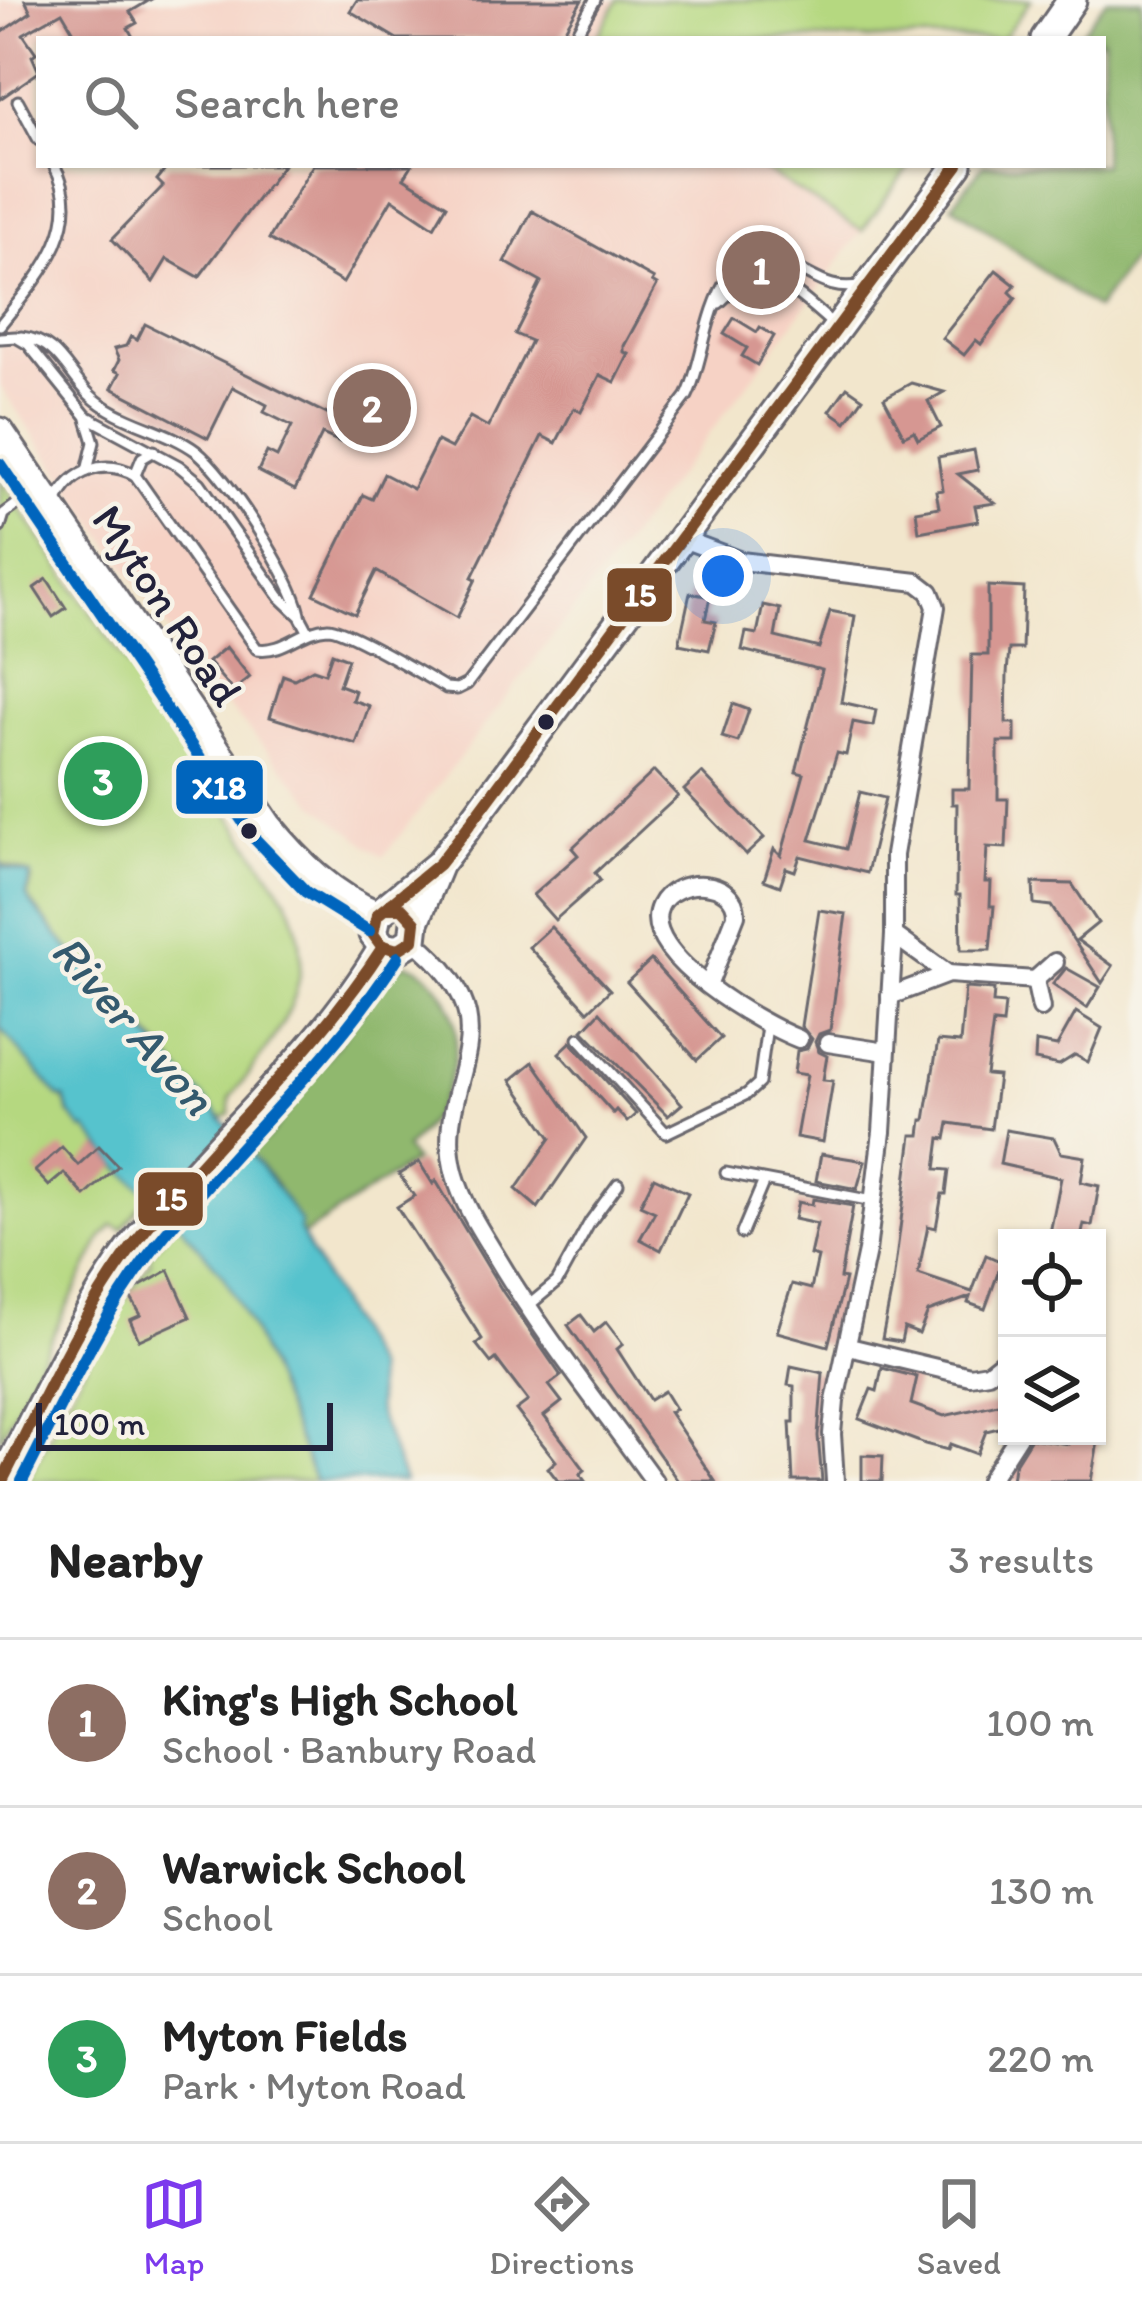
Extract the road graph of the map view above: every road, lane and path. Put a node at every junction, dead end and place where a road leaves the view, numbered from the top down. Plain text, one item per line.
1 (595, 0) edge
2 (1072, 0) edge
3 (575, 36) edge
4 (1047, 36) edge
5 (18, 101) dead end
6 (36, 134) edge
7 (55, 168) edge
8 (956, 168) edge
9 (872, 282) junction
10 (717, 304) junction
11 (0, 325) edge
12 (838, 329) junction
13 (16, 337) junction
14 (0, 338) edge
15 (86, 416) junction
16 (0, 432) edge
17 (154, 451) junction
18 (87, 471) junction
19 (135, 475) junction
20 (46, 501) junction
21 (2, 514) edge
22 (0, 527) edge
23 (683, 538) junction
24 (300, 616) junction
25 (308, 631) junction
26 (439, 864) junction
27 (383, 912) junction
28 (414, 931) junction
29 (894, 935) junction
30 (383, 947) junction
31 (1055, 962) dead end
32 (948, 974) junction
33 (1035, 980) junction
34 (708, 986) junction
35 (890, 996) junction
36 (1041, 1008) dead end
37 (767, 1026) junction
38 (579, 1038) dead end
39 (799, 1039) dead end
40 (828, 1043) dead end
41 (886, 1052) junction
42 (726, 1173) dead end
43 (763, 1183) junction
44 (618, 1184) dead end
45 (873, 1201) junction
46 (742, 1233) dead end
47 (528, 1306) junction
48 (848, 1347) junction
49 (998, 1365) edge
50 (1012, 1445) edge
51 (2, 1481) edge
52 (654, 1481) edge
53 (835, 1481) edge
54 (989, 1481) edge

1 - 3 lane
2 - 4 main road
5 - 6 lane
7 - 11 lane
8 - 9 main road
9 - 10 lane
9 - 12 main road
10 - 12 lane
10 - 25 lane
12 - 23 main road
13 - 14 lane
13 - 15 lane
13 - 24 lane
15 - 17 lane
15 - 18 lane
16 - 20 main road, Myton Road
17 - 19 lane
17 - 24 lane
18 - 19 lane
18 - 20 lane
19 - 25 lane
20 - 21 lane
20 - 27 main road, Myton Road
21 - 22 lane
23 - 26 main road
23 - 29 street
24 - 25 lane
26 - 27 main road
26 - 28 main road
27 - 28 main road
27 - 30 main road
28 - 30 main road
28 - 47 street
29 - 32 street
29 - 35 street
30 - 51 main road
31 - 33 street
32 - 33 street
32 - 35 street
33 - 36 street
34 - 34 street
34 - 37 street
35 - 41 street
37 - 38 lane
37 - 39 street
40 - 41 street
41 - 45 street
42 - 43 lane
43 - 45 lane
43 - 46 lane
44 - 47 lane
45 - 48 street
47 - 52 street
48 - 49 street
48 - 53 street
50 - 54 street

